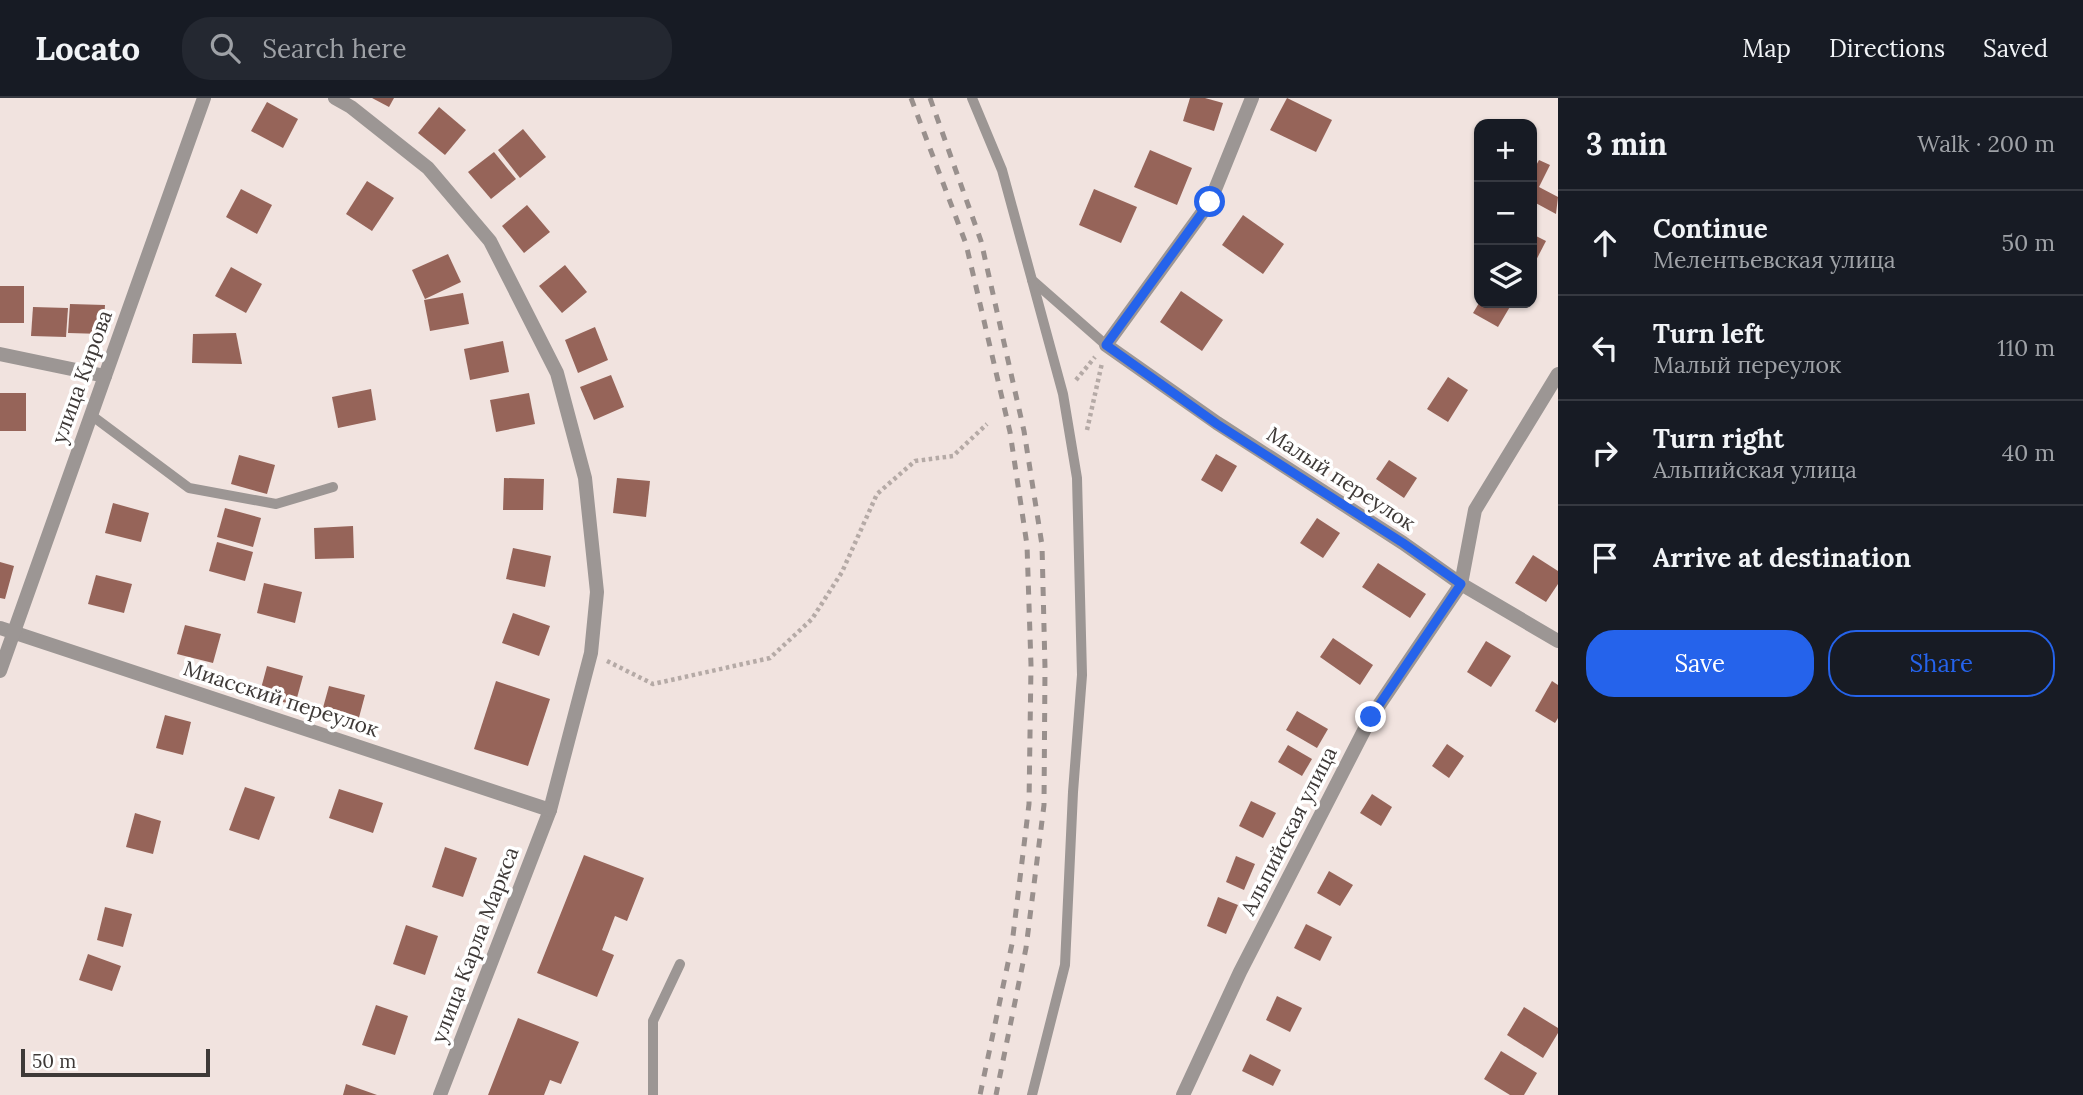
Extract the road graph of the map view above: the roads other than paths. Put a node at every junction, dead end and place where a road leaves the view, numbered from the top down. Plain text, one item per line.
1 (204, 98) edge
2 (335, 98) edge
3 (972, 98) edge
4 (1252, 98) edge
5 (1032, 280) junction
6 (1106, 345) junction
7 (0, 354) edge
8 (1558, 374) edge
9 (105, 376) junction
10 (91, 415) junction
11 (333, 487) dead end
12 (1461, 584) junction
13 (6, 630) edge
14 (1558, 641) edge
15 (0, 671) edge
16 (550, 810) junction
17 (680, 964) dead end
18 (439, 1095) edge
19 (653, 1095) edge
20 (1032, 1095) edge
21 (1183, 1095) edge

1 - 9 street, улица Кирова
2 - 16 street, улица Карла Маркса
3 - 5 lane
4 - 6 street
5 - 6 lane
5 - 20 lane
6 - 12 street, Малый переулок
7 - 9 street
8 - 12 street, Альпийская улица
9 - 10 street, улица Кирова
10 - 11 lane
10 - 13 street, улица Кирова
12 - 14 street, Малый переулок
12 - 21 street, Альпийская улица
13 - 15 street, улица Кирова
13 - 16 street, Миасский переулок
16 - 18 street, улица Карла Маркса
17 - 19 lane

